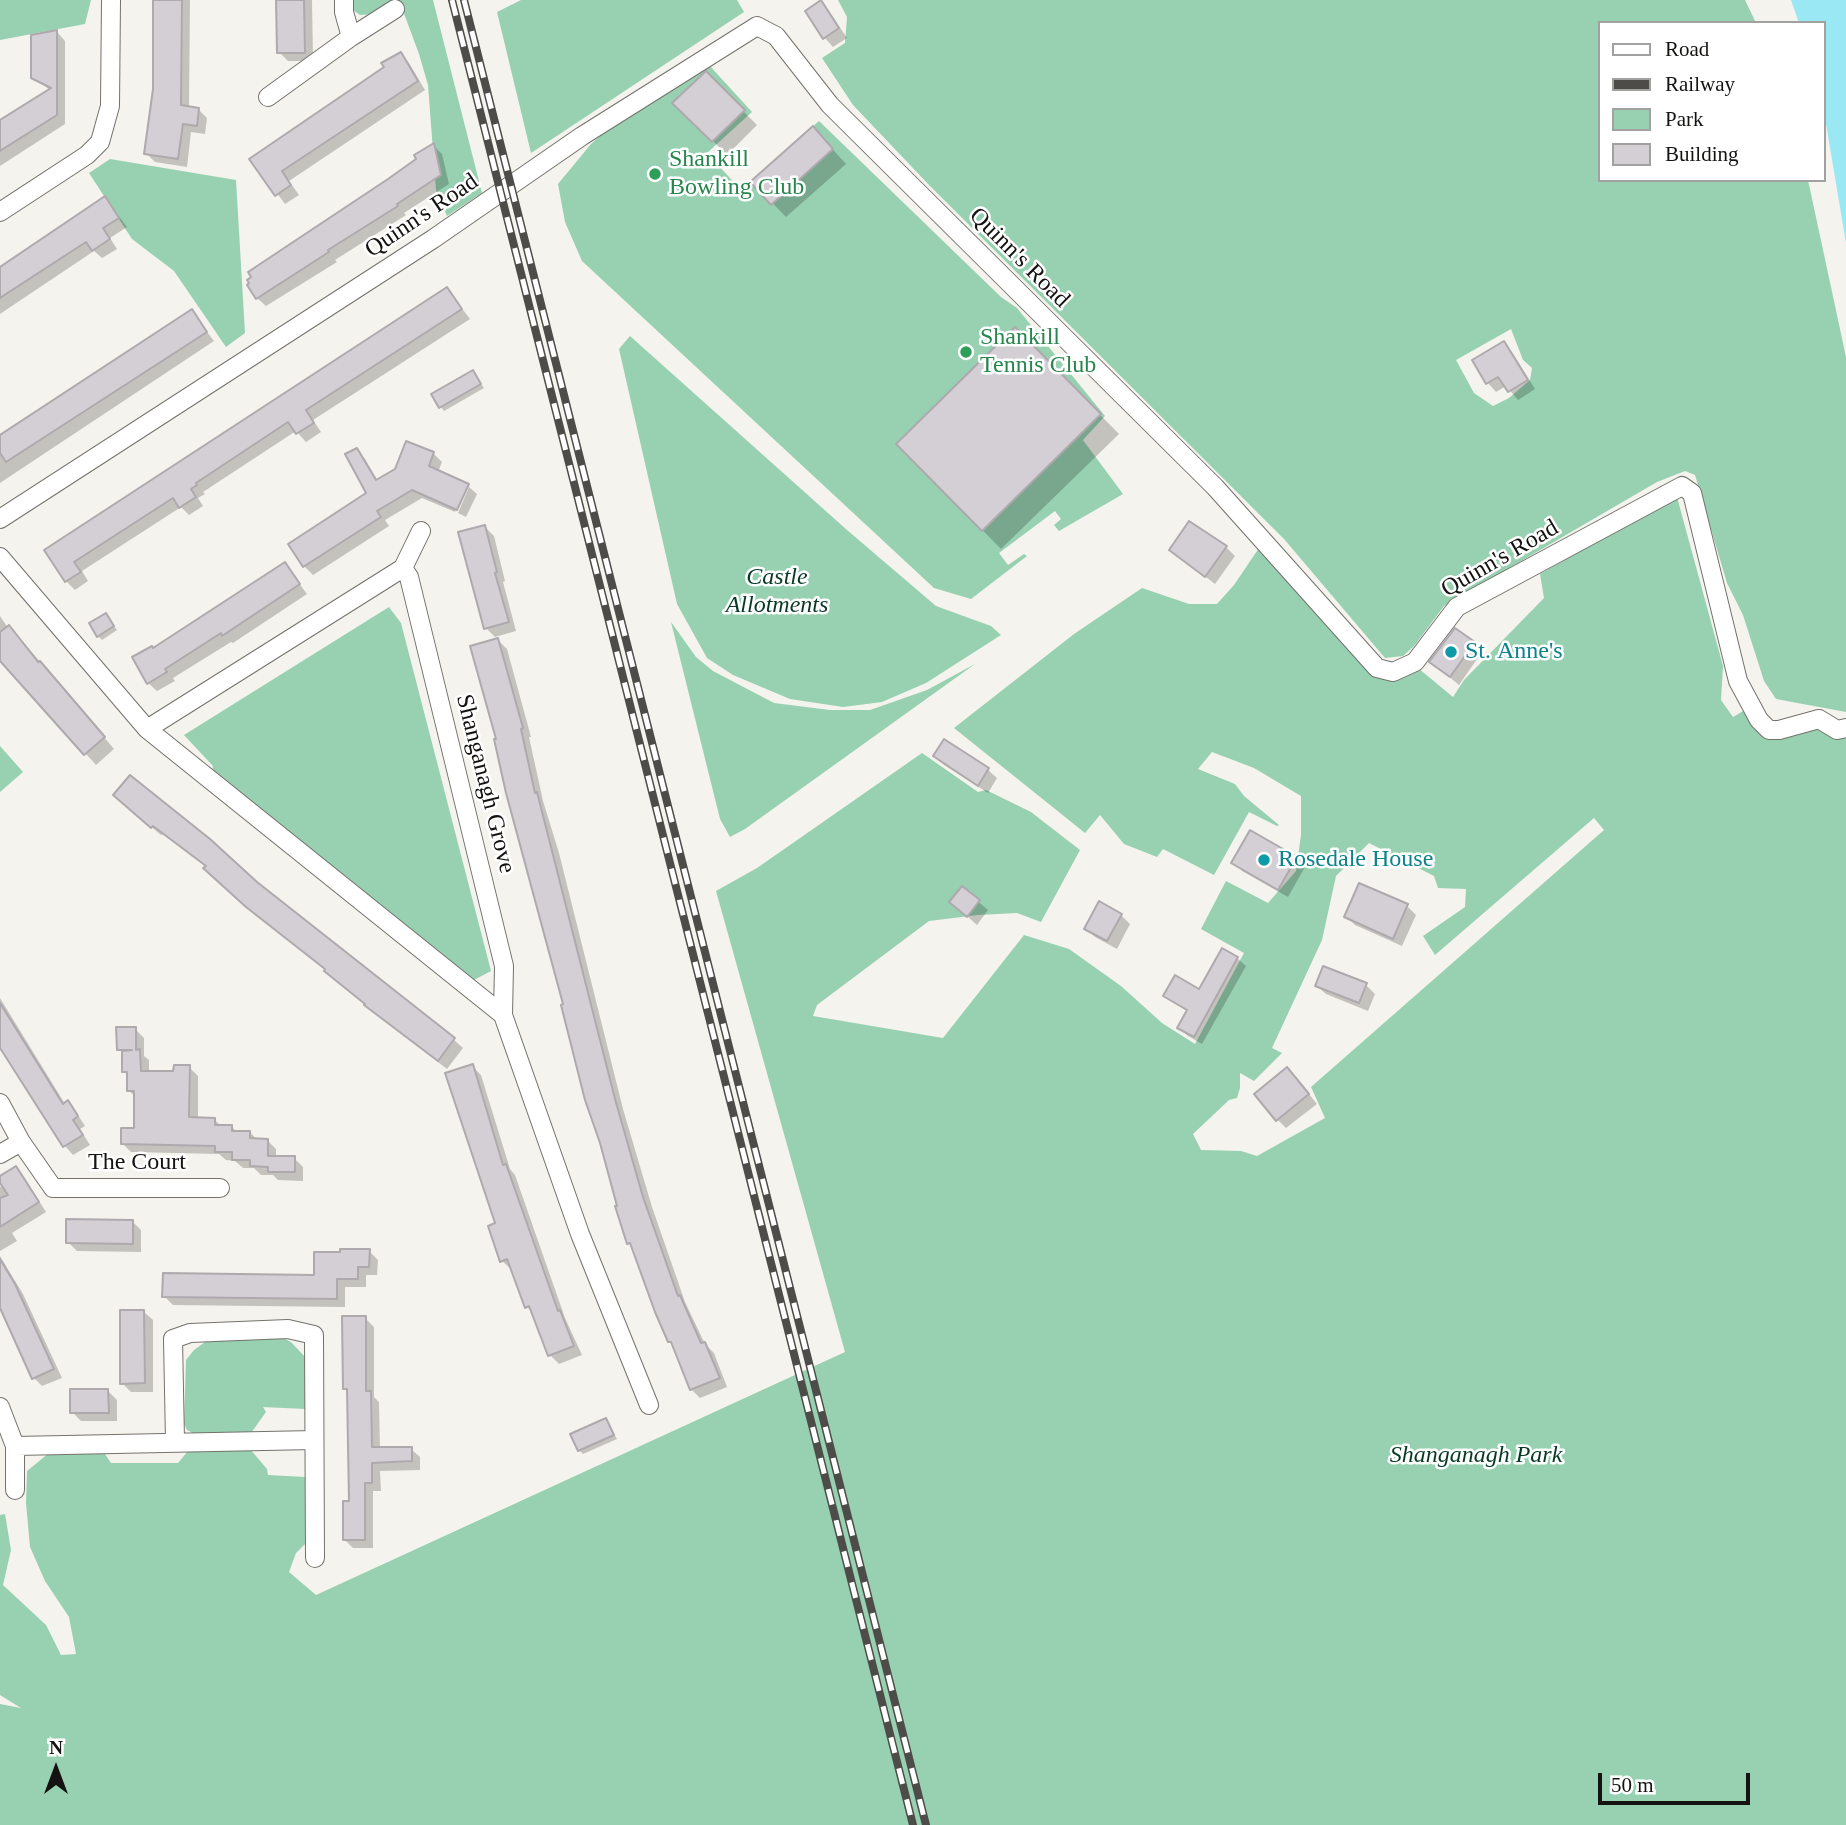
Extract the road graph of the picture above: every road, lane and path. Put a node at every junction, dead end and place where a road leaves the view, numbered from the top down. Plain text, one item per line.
1 (111, 0) edge
2 (344, 0) edge
3 (395, 9) dead end
4 (351, 37) junction
5 (268, 97) dead end
6 (0, 212) edge
7 (0, 519) edge
8 (421, 531) dead end
9 (0, 557) edge
10 (403, 568) junction
11 (1846, 728) edge
12 (147, 729) junction
13 (503, 1014) junction
14 (0, 1103) edge
15 (22, 1142) junction
16 (0, 1154) edge
17 (220, 1188) dead end
18 (649, 1405) dead end
19 (0, 1406) edge
20 (314, 1440) junction
21 (175, 1441) junction
22 (15, 1446) junction
23 (15, 1490) dead end
24 (315, 1558) dead end

1 - 6 street
2 - 4 street
3 - 4 street
4 - 5 street
7 - 11 street, Quinn's Road
8 - 10 street
9 - 12 street
10 - 12 street
10 - 13 street, Shanganagh Grove
12 - 13 street
13 - 18 street, Shanganagh Grove
14 - 15 street
15 - 16 street
15 - 17 street, The Court
19 - 22 street
20 - 21 street
20 - 21 street
20 - 24 street
21 - 22 street
22 - 23 street

